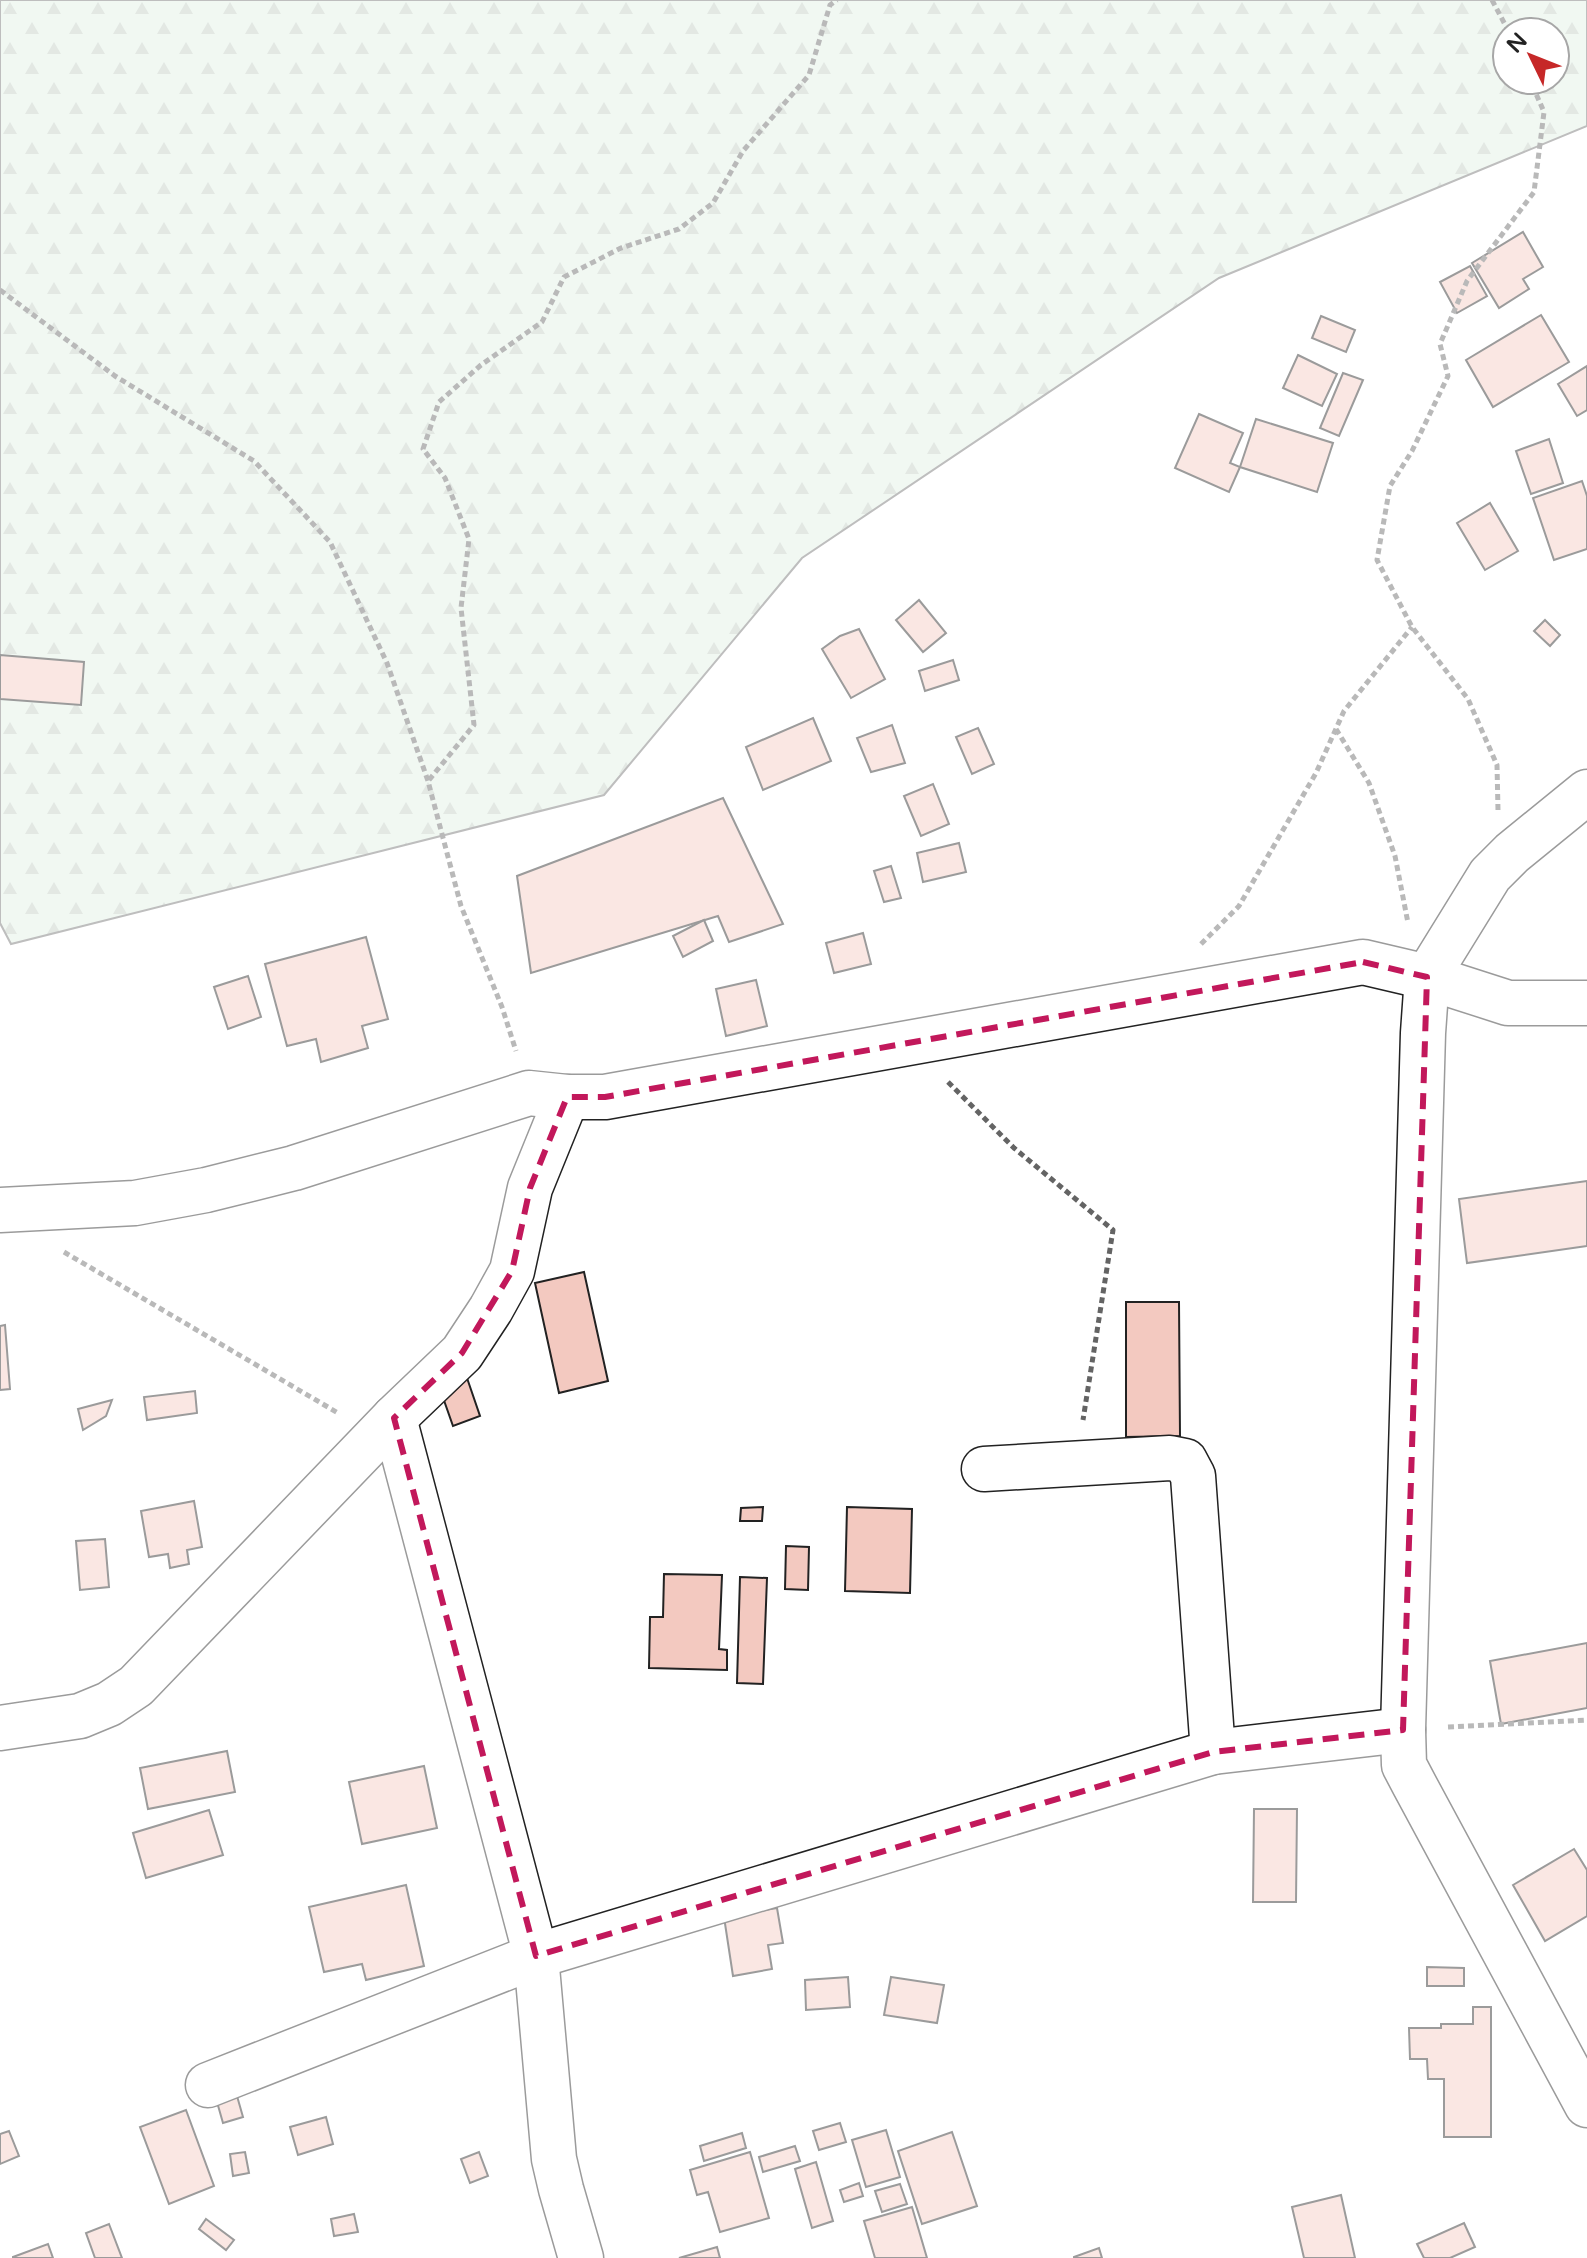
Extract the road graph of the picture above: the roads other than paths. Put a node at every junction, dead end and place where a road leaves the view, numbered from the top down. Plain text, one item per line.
1 (1587, 792) edge
2 (1427, 977) junction
3 (1587, 1003) edge
4 (548, 1095) junction
5 (0, 1210) edge
6 (394, 1418) junction
7 (984, 1469) dead end
8 (0, 1728) edge
9 (1403, 1730) junction
10 (1213, 1752) junction
11 (536, 1956) junction
12 (208, 2085) dead end
13 (1587, 2105) edge
14 (581, 2258) edge

1 - 2 street
2 - 3 street
2 - 4 street
2 - 9 street
4 - 5 street
4 - 6 street
6 - 8 street
6 - 11 street
7 - 10 street
9 - 10 street
9 - 13 street
10 - 11 street
11 - 12 street
11 - 14 street

